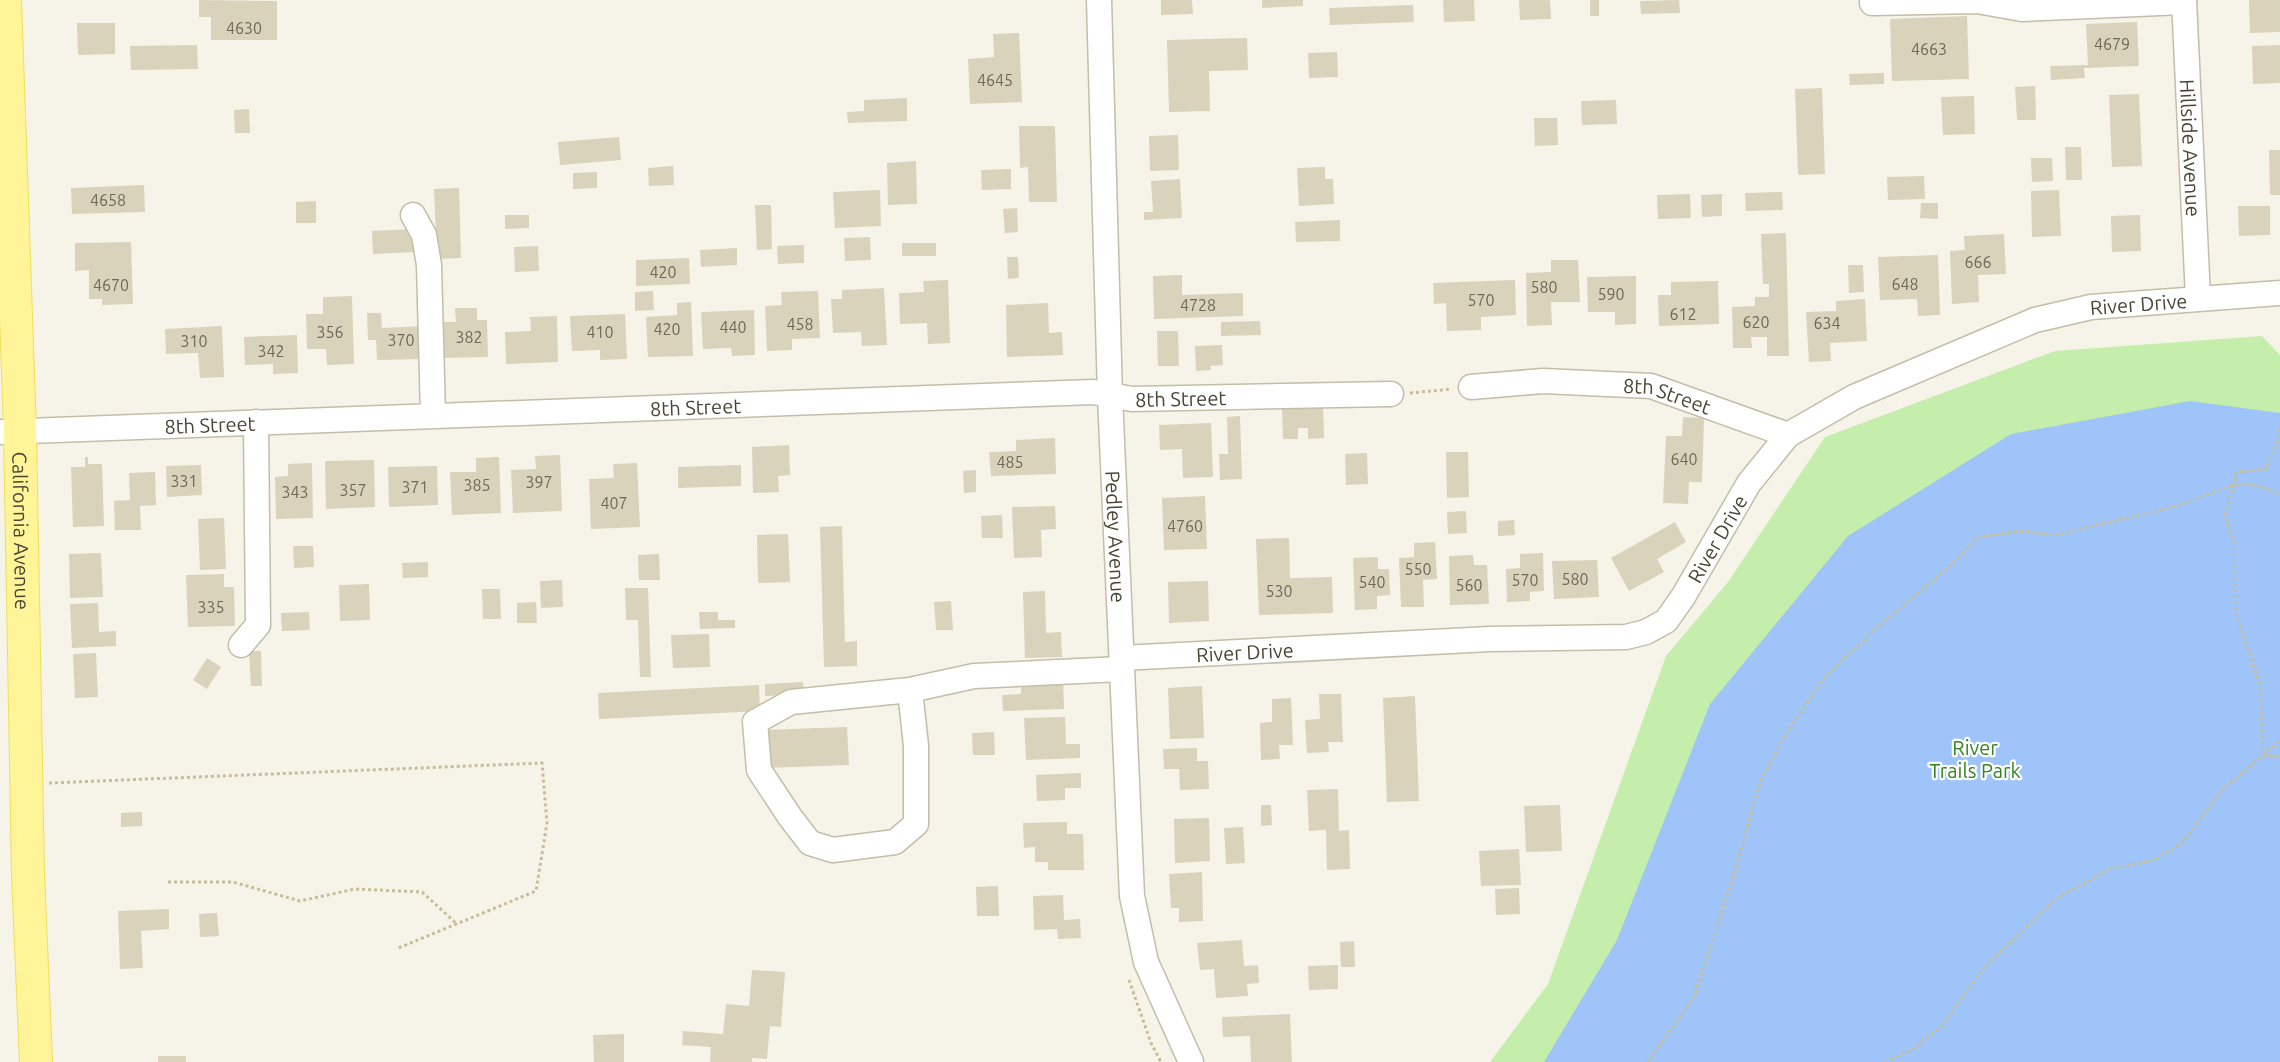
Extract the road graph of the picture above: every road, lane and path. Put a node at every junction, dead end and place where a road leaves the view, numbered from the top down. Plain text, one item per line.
1 (5, 0) edge
2 (1099, 0) edge
3 (2184, 1) edge
4 (1872, 3) dead end
5 (413, 215) dead end
6 (2280, 293) edge
7 (2198, 298) junction
8 (1471, 387) joint
9 (1391, 394) joint
10 (1110, 396) junction
11 (433, 415) junction
12 (256, 422) junction
13 (2280, 428) edge
14 (10, 432) edge
15 (1788, 435) junction
16 (2233, 485) junction
17 (2280, 495) edge
18 (241, 645) dead end
19 (1121, 663) junction
20 (910, 690) junction
21 (2280, 740) edge
22 (2263, 755) junction
23 (2280, 757) edge
24 (26, 784) junction
25 (168, 882) dead end
26 (457, 924) junction
27 (396, 949) dead end
28 (1885, 1061) edge
29 (36, 1062) edge
30 (1191, 1062) edge
31 (1648, 1062) edge

1 - 14 main road, California Avenue
2 - 10 street, Pedley Avenue
3 - 4 street
3 - 7 street, Hillside Avenue
5 - 11 street
6 - 7 street, River Drive
7 - 15 street, River Drive
8 - 9 path
8 - 15 street, 8th Street
9 - 10 street, 8th Street
10 - 11 street, 8th Street
10 - 19 street, Pedley Avenue
11 - 12 street, 8th Street
12 - 14 street, 8th Street
12 - 18 street
13 - 16 path
14 - 24 main road, California Avenue
15 - 19 street, River Drive
16 - 17 path
16 - 22 path
16 - 31 path
19 - 20 street, River Drive
19 - 30 street, Pedley Avenue
20 - 20 street
21 - 22 path
22 - 23 path
22 - 28 path
24 - 26 path
24 - 29 main road, California Avenue
25 - 26 path
26 - 27 path

